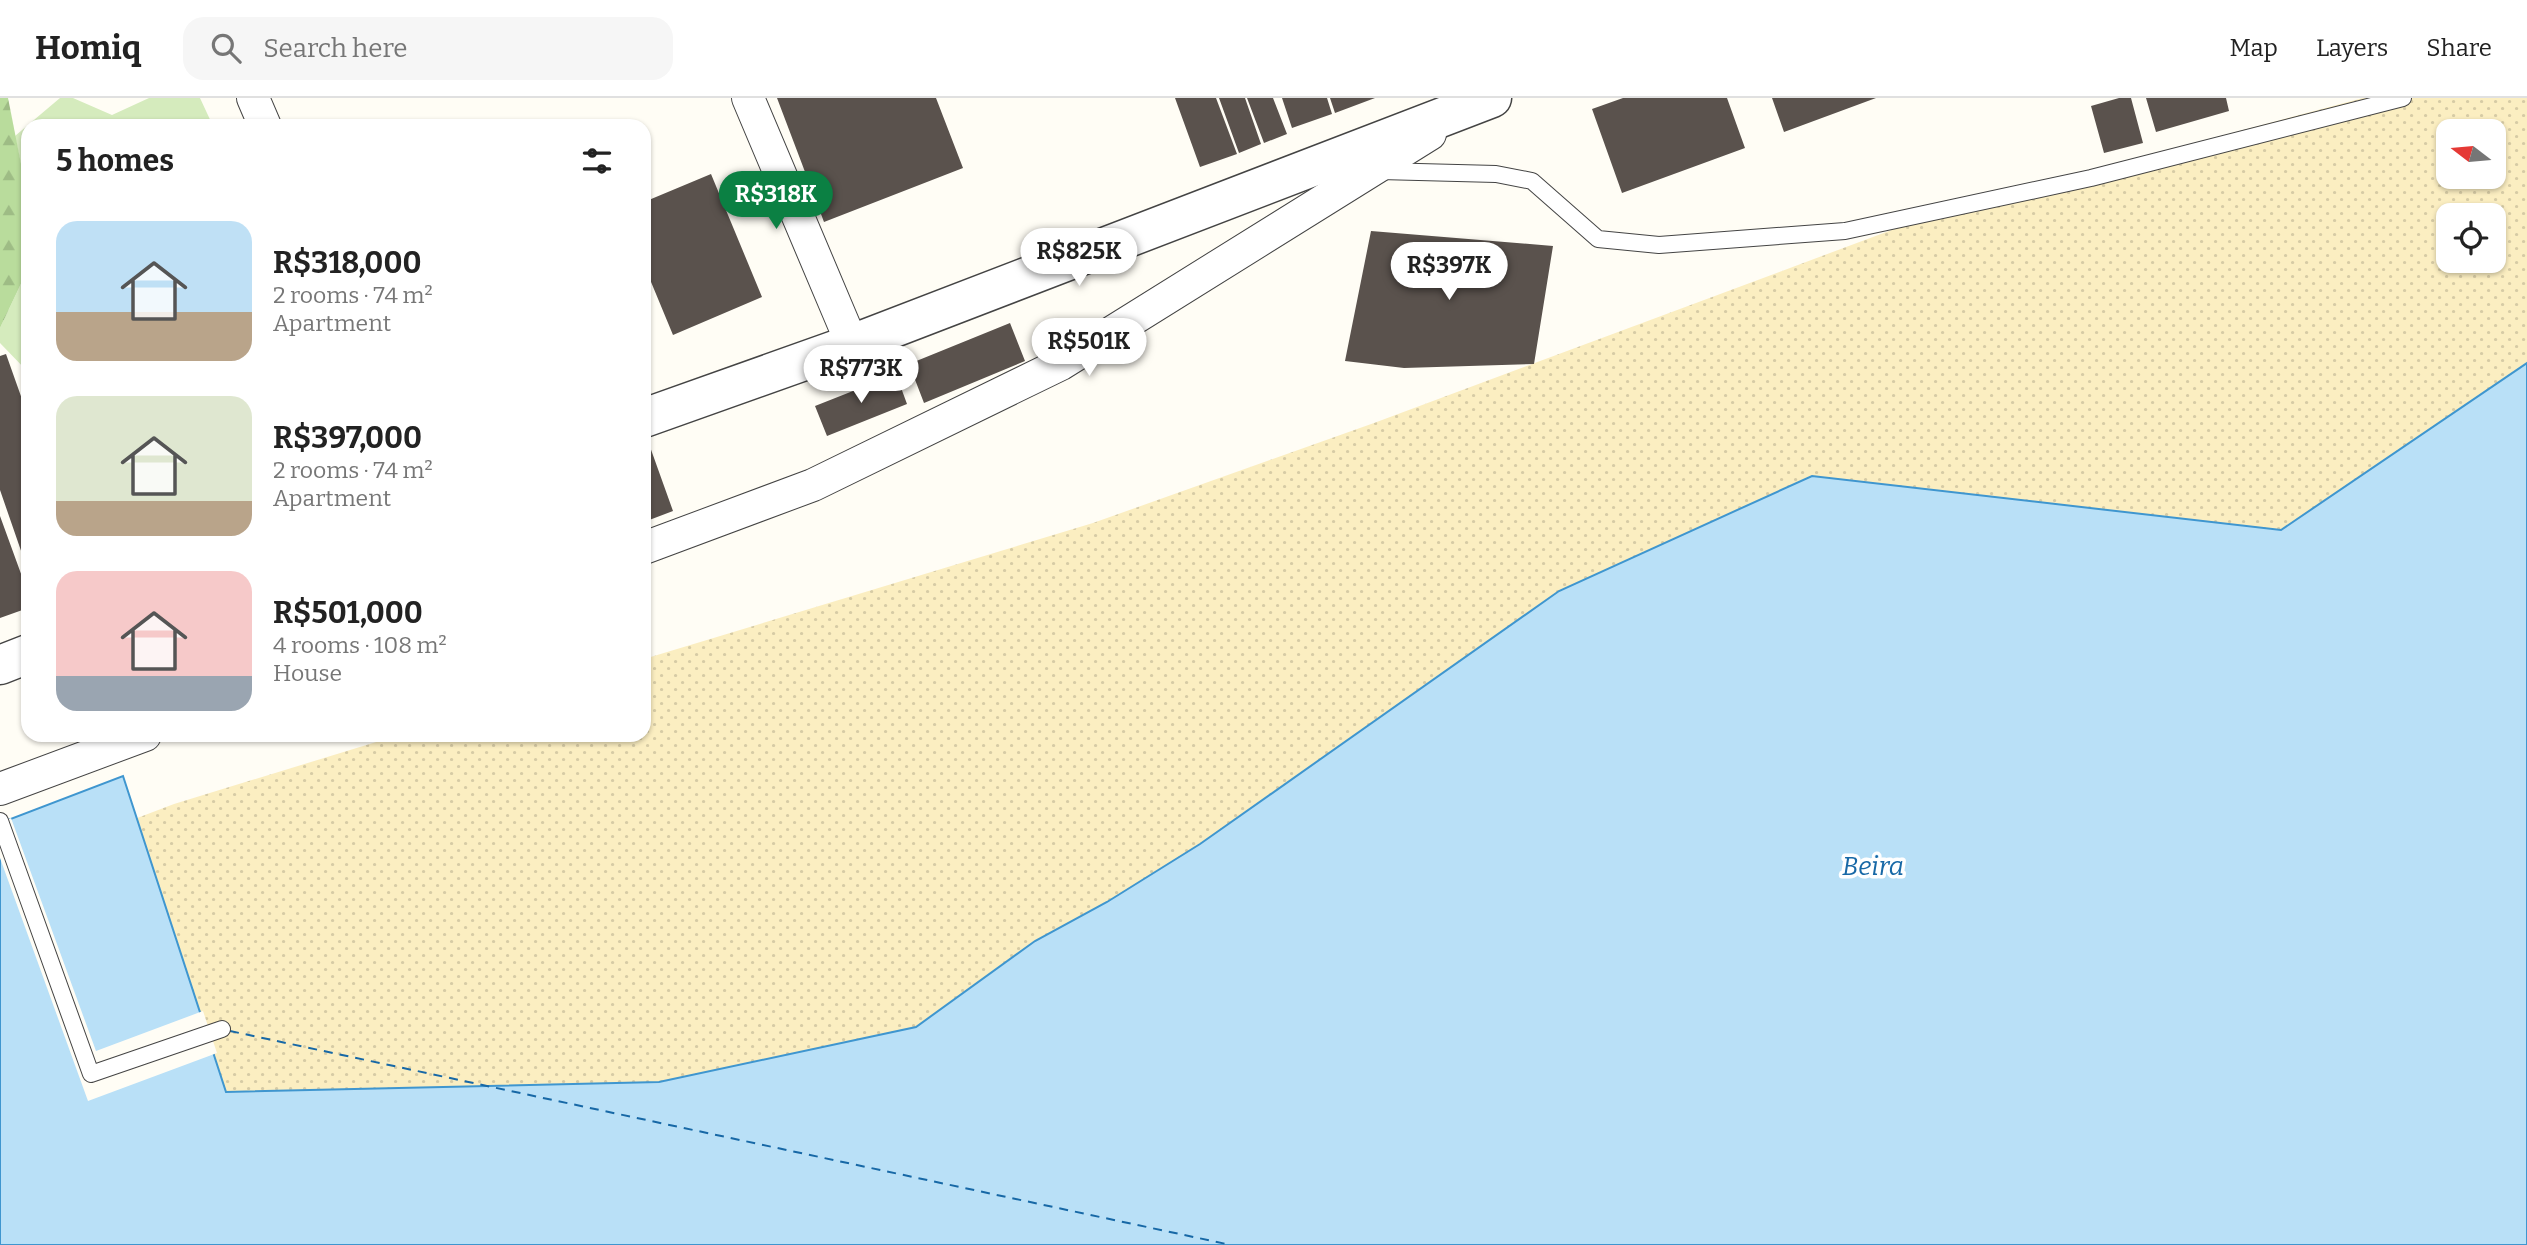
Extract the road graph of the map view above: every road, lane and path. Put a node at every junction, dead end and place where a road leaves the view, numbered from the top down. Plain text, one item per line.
1 (253, 98) edge
2 (748, 98) edge
3 (2403, 98) edge
4 (1486, 100) edge
5 (262, 119) edge
6 (1370, 171) junction
7 (852, 344) junction
8 (651, 416) edge
9 (651, 545) edge
10 (21, 656) edge
11 (0, 665) edge
12 (126, 742) edge
13 (0, 789) edge
14 (0, 821) edge
15 (222, 1030) dead end

1 - 5 street
2 - 7 street
3 - 6 lane
4 - 6 street
4 - 7 street
6 - 9 street
7 - 8 street
10 - 11 street
12 - 13 street
14 - 15 lane

